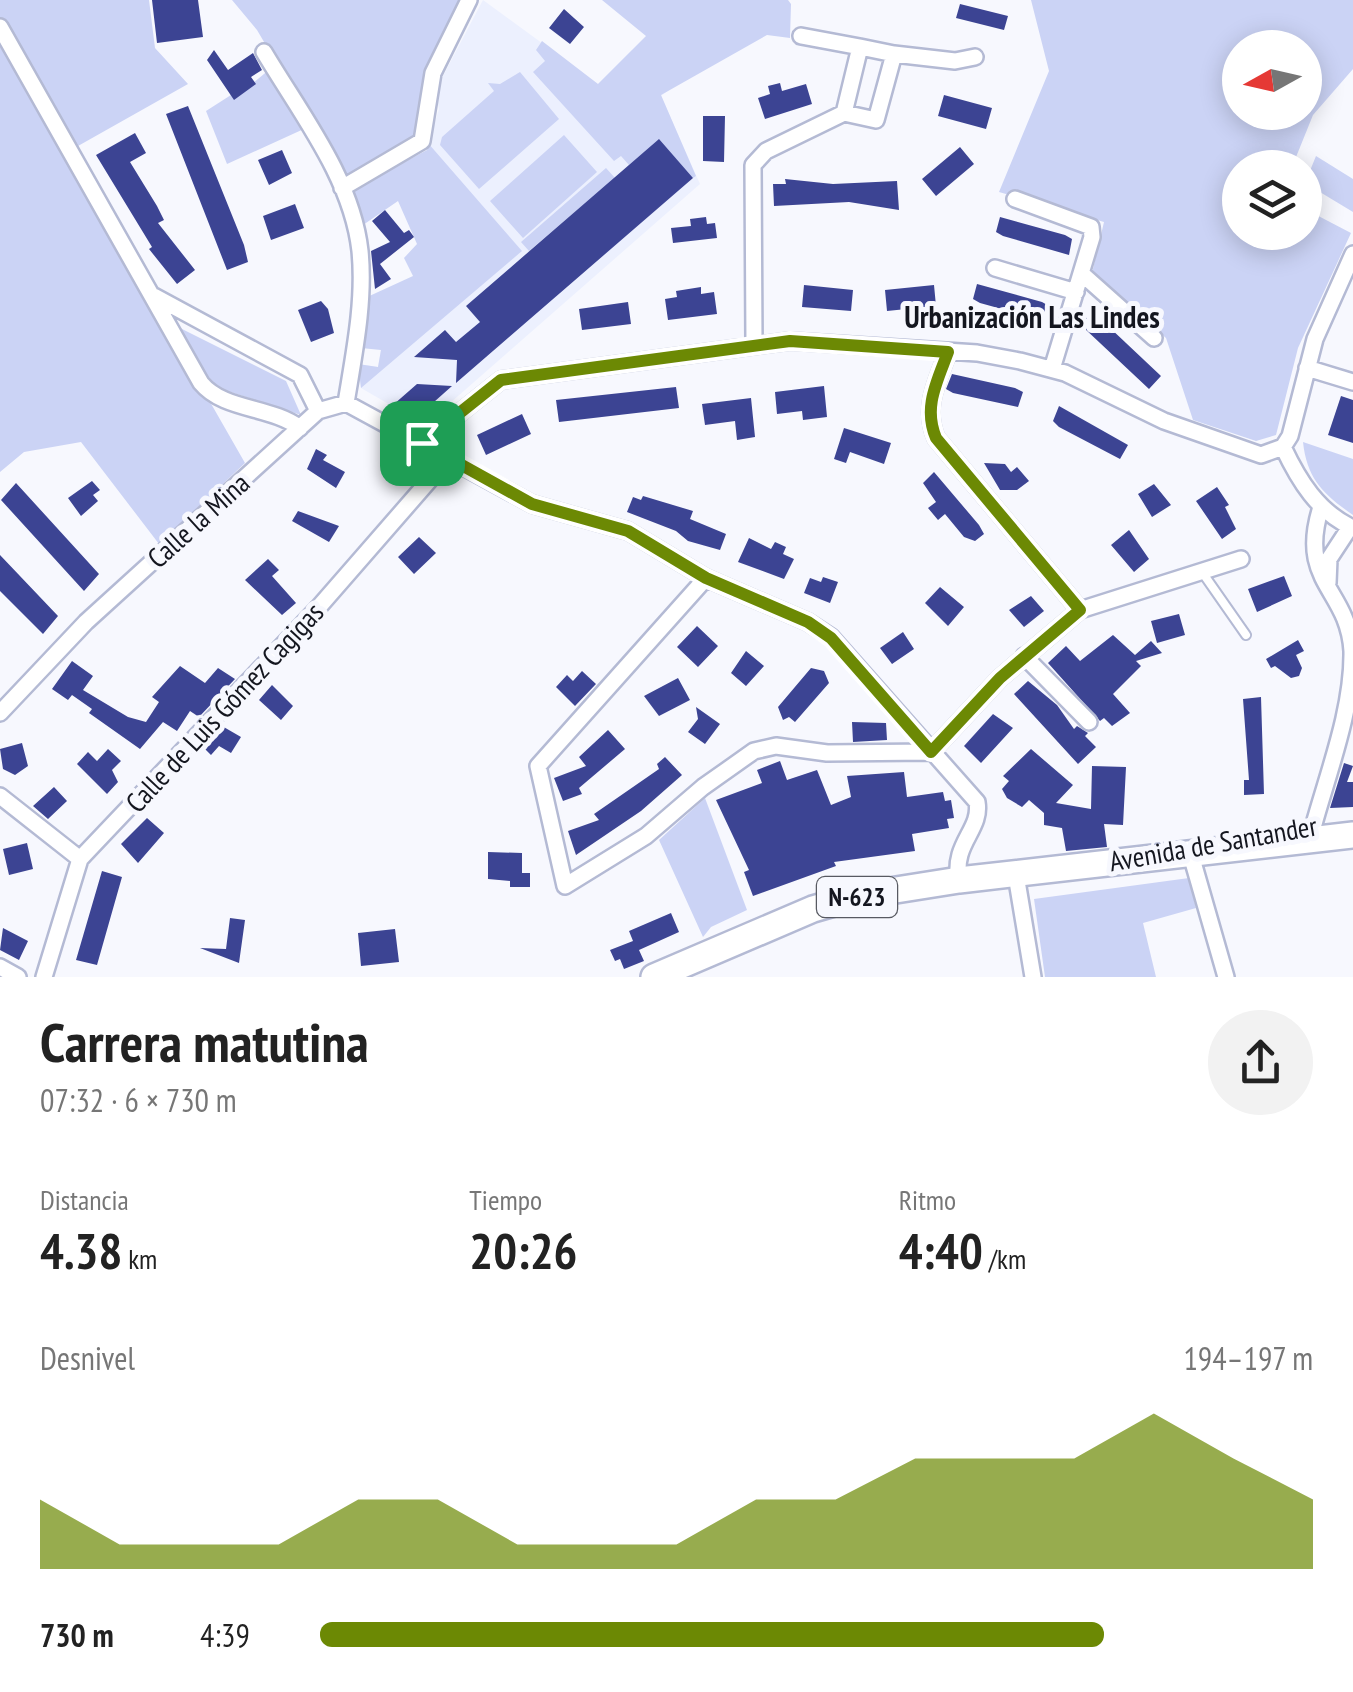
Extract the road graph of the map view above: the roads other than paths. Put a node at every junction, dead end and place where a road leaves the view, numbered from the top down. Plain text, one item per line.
1 (469, 0) edge
2 (0, 28) edge
3 (801, 36) dead end
4 (860, 47) junction
5 (264, 52) dead end
6 (894, 54) junction
7 (975, 57) dead end
8 (844, 113) junction
9 (342, 188) junction
10 (1015, 199) dead end
11 (1353, 254) edge
12 (995, 268) dead end
13 (1081, 274) junction
14 (1076, 292) junction
15 (154, 296) junction
16 (1154, 338) dead end
17 (754, 344) junction
18 (948, 352) junction
19 (1306, 368) junction
20 (1052, 369) junction
21 (1353, 382) edge
22 (346, 403) junction
23 (318, 412) junction
24 (300, 428) junction
25 (422, 443) junction
26 (1283, 447) junction
27 (448, 460) junction
28 (1321, 507) junction
29 (1352, 528) edge
30 (1242, 558) dead end
31 (1202, 572) junction
32 (706, 578) junction
33 (1328, 583) junction
34 (1080, 610) junction
35 (1246, 634) dead end
36 (1024, 656) junction
37 (0, 713) edge
38 (1088, 722) dead end
39 (931, 752) junction
40 (0, 796) edge
41 (1353, 820) edge
42 (1314, 824) junction
43 (1353, 835) edge
44 (1191, 855) junction
45 (80, 859) junction
46 (1073, 868) junction
47 (1016, 875) junction
48 (960, 880) junction
49 (0, 967) edge
50 (18, 977) edge
51 (44, 977) edge
52 (654, 977) edge
53 (1033, 977) edge
54 (1226, 977) edge

1 - 9 street
2 - 15 street
3 - 4 street
4 - 6 street
4 - 8 street
5 - 9 street
6 - 7 street
6 - 8 street
8 - 17 street
9 - 22 street
10 - 13 street
11 - 19 street
12 - 14 street
13 - 14 street
13 - 16 street
14 - 20 street
15 - 23 street
15 - 24 street
17 - 18 street
17 - 25 street
18 - 20 street
18 - 34 street
19 - 21 street
19 - 26 street
20 - 26 street
22 - 23 street, Calle la Mina
22 - 25 street
23 - 24 street, Calle la Mina
24 - 37 street, Calle la Mina
25 - 27 street
26 - 28 street
27 - 32 street
27 - 45 street, Calle de Luis Gómez Cagigas
28 - 29 street
28 - 33 street
29 - 33 street
30 - 31 street
31 - 34 street
31 - 35 lane
32 - 39 street
32 - 39 street
33 - 42 street
34 - 36 street
36 - 38 street
36 - 39 street
39 - 48 street
40 - 45 street
41 - 42 highway, Avenida de Santander / N-623
42 - 46 highway, Avenida de Santander / N-623
43 - 44 highway, Avenida de Santander / N-623
44 - 46 highway, Avenida de Santander / N-623
44 - 54 street
45 - 51 street, Calle de Luis Gómez Cagigas
46 - 47 highway, Avenida de Santander / N-623
47 - 48 highway, Avenida de Santander / N-623
47 - 53 street
48 - 52 highway, Avenida de Santander / N-623
49 - 50 street

